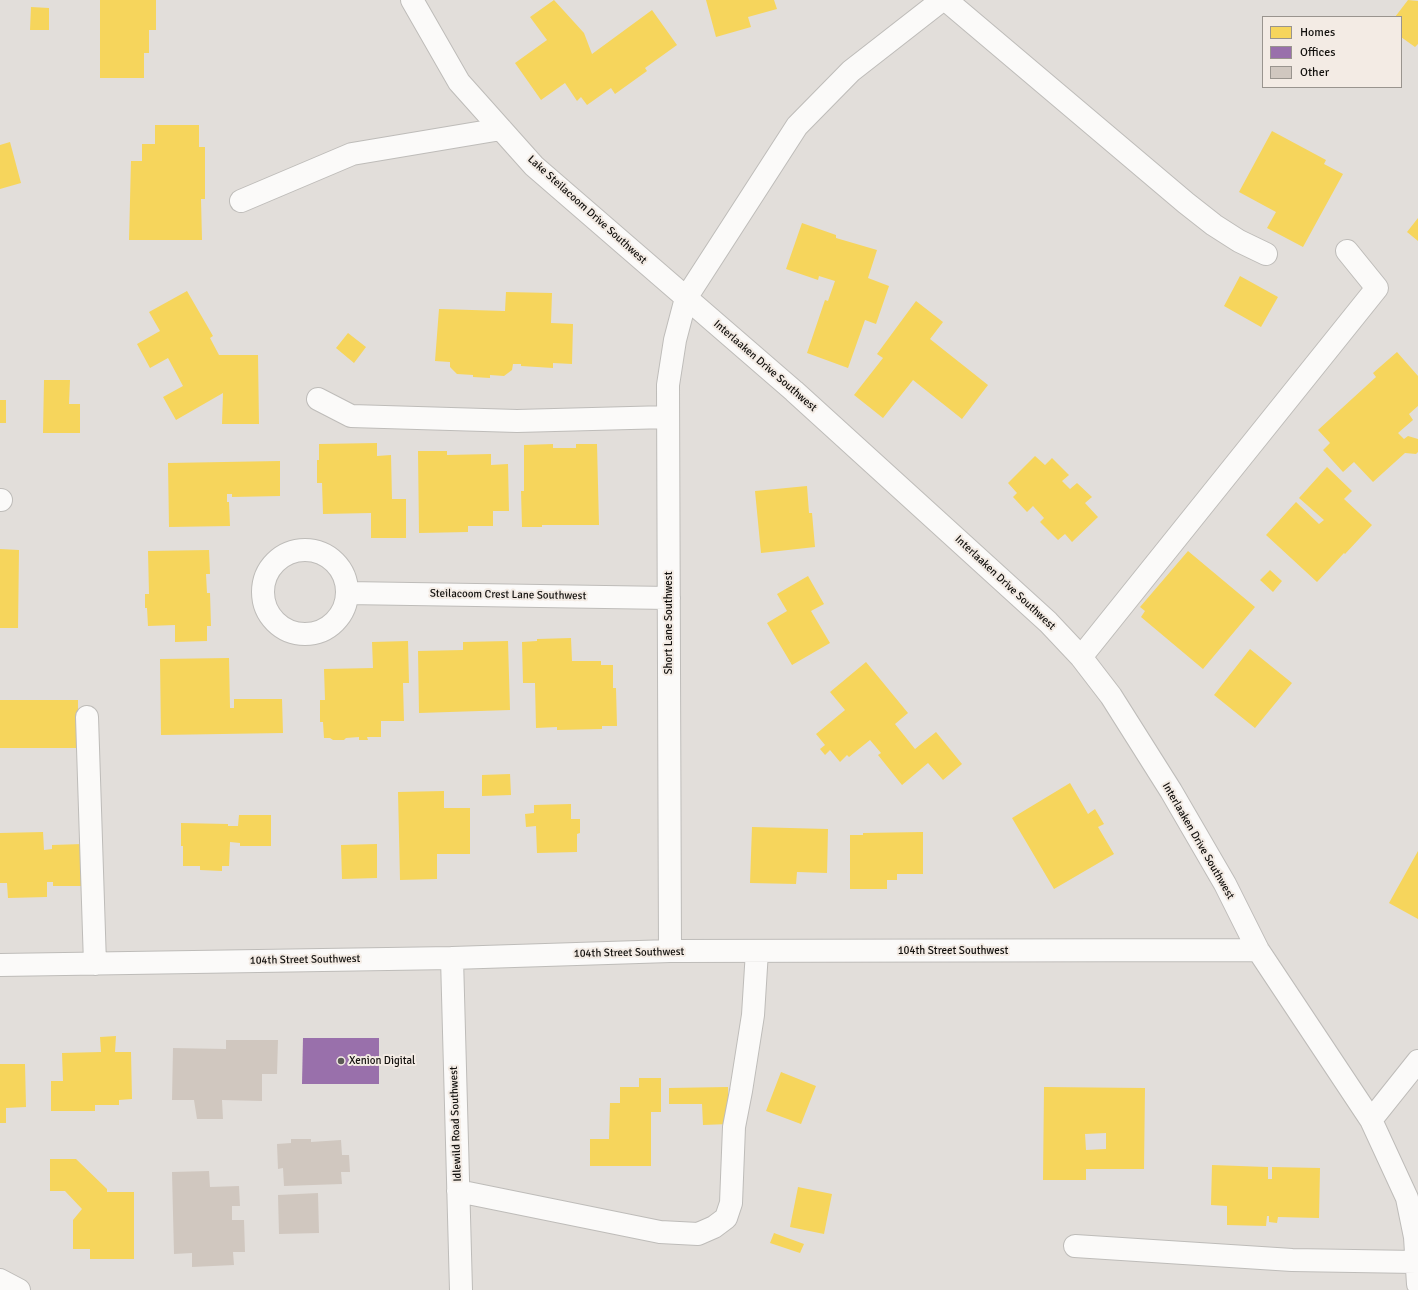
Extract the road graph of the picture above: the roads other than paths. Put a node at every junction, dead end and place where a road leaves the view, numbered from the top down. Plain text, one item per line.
1 (412, 0) edge
2 (942, 0) edge
3 (946, 0) edge
4 (501, 129) junction
5 (241, 201) dead end
6 (1347, 251) dead end
7 (1266, 254) dead end
8 (686, 298) junction
9 (318, 399) dead end
10 (668, 416) junction
11 (347, 593) dead end
12 (669, 598) junction
13 (1081, 657) junction
14 (87, 717) dead end
15 (1258, 950) junction
16 (670, 951) junction
17 (757, 951) junction
18 (452, 958) junction
19 (95, 964) junction
20 (0, 965) edge
21 (1418, 1061) edge
22 (1371, 1120) junction
23 (458, 1191) junction
24 (1413, 1203) edge
25 (1075, 1246) dead end
26 (1416, 1262) junction
27 (0, 1280) edge
28 (1418, 1284) edge
29 (19, 1290) edge
30 (461, 1290) edge

1 - 4 street, Lake Steilacoom Drive Southwest
2 - 8 street
3 - 7 street
4 - 5 street
4 - 8 street, Lake Steilacoom Drive Southwest
6 - 13 street
8 - 10 street, Short Lane Southwest
8 - 13 street, Interlaaken Drive Southwest
9 - 10 street
10 - 12 street, Short Lane Southwest
11 - 12 street, Steilacoom Crest Lane Southwest
12 - 16 street, Short Lane Southwest
13 - 15 street, Interlaaken Drive Southwest
14 - 19 street
15 - 17 street, 104th Street Southwest
15 - 22 street, Interlaaken Drive Southwest
16 - 17 street, 104th Street Southwest
16 - 18 street, 104th Street Southwest
17 - 23 street
18 - 19 street, 104th Street Southwest
18 - 23 street, Idlewild Road Southwest
19 - 20 street, 104th Street Southwest
21 - 22 street
22 - 24 street, Interlaaken Drive Southwest
23 - 30 street, Idlewild Road Southwest
24 - 26 street, Interlaaken Drive Southwest
25 - 26 street
26 - 28 street, Interlaaken Drive Southwest
27 - 29 street

